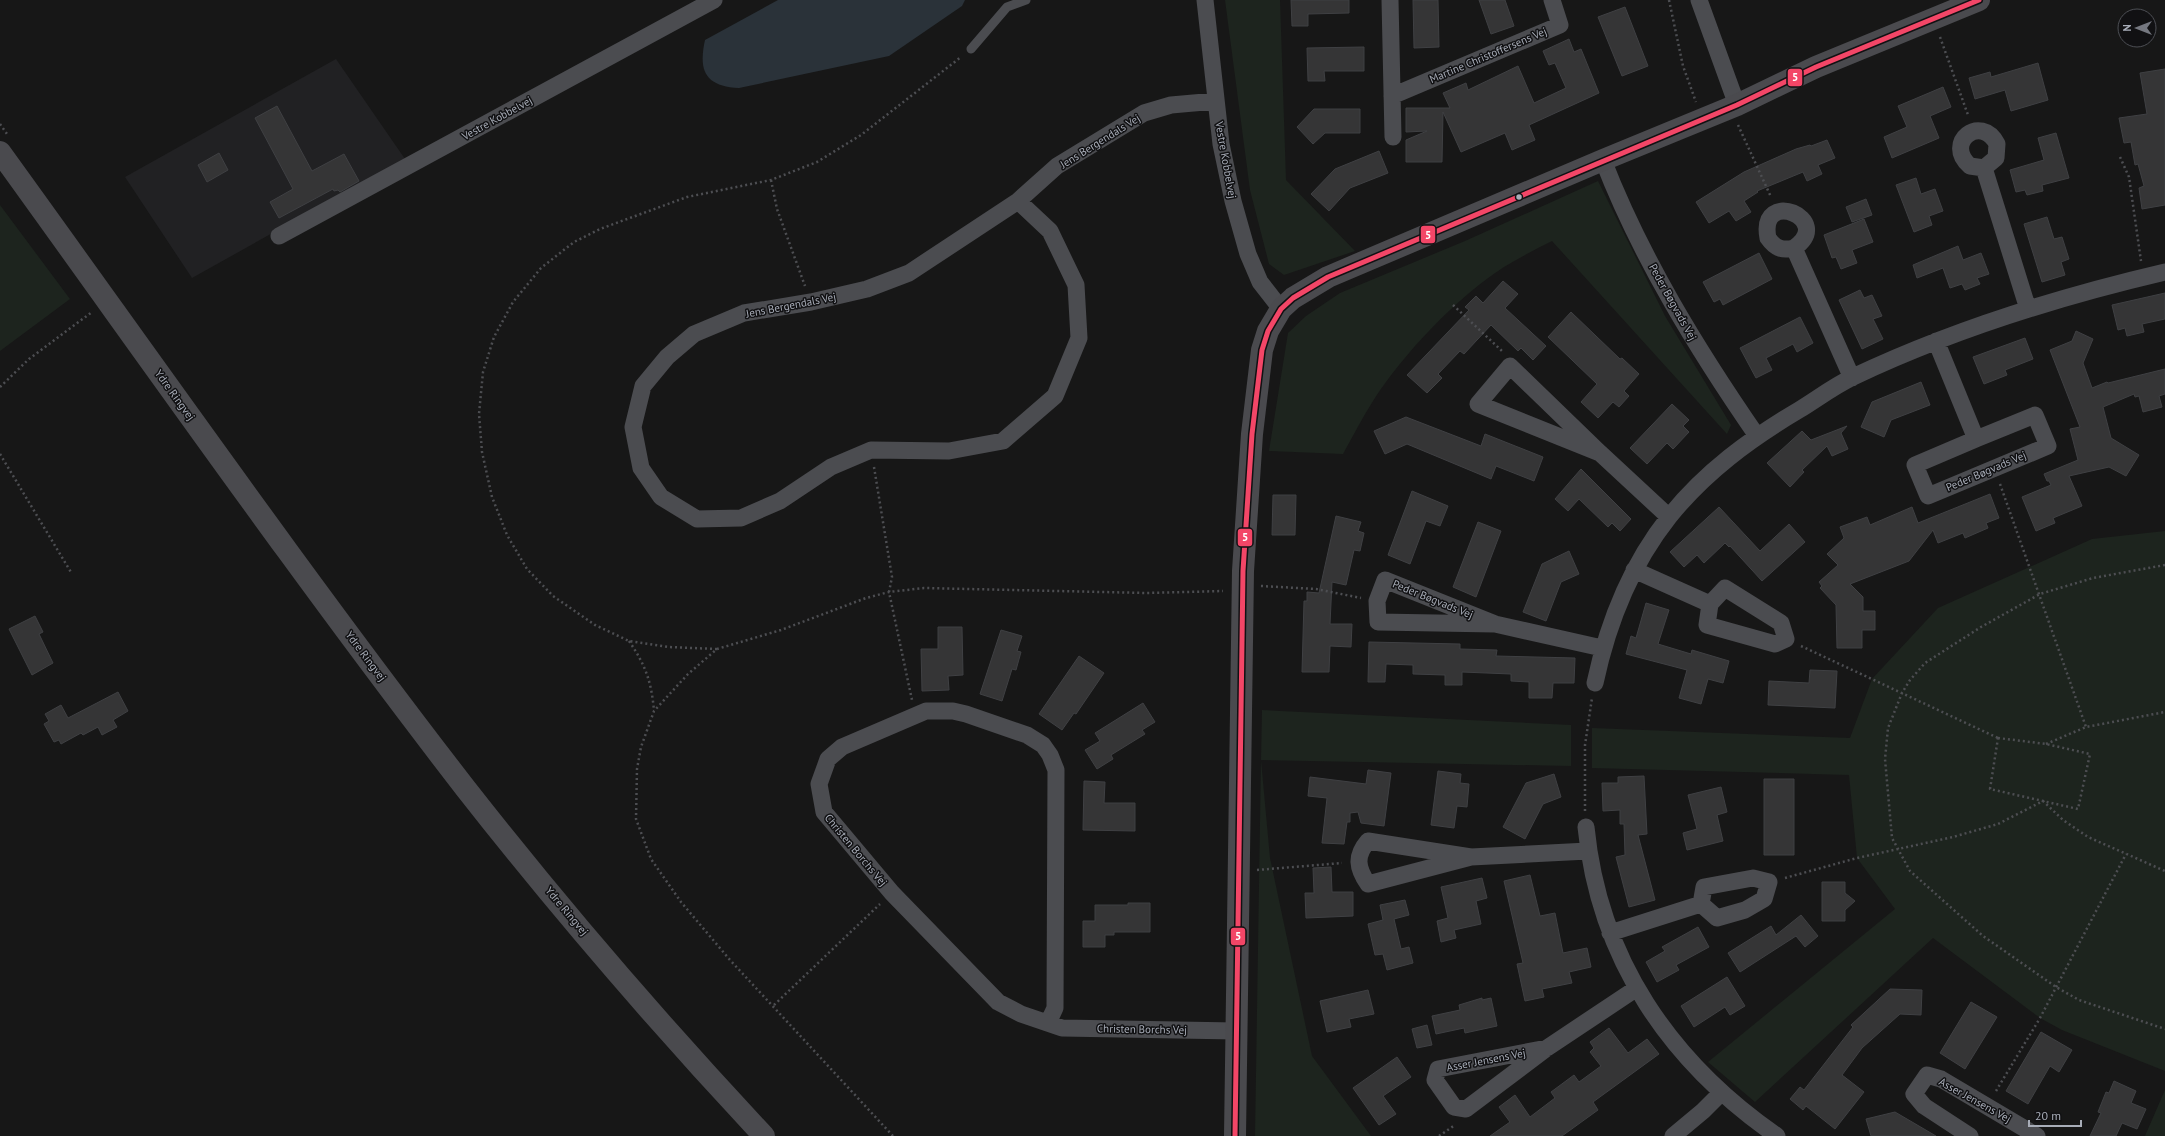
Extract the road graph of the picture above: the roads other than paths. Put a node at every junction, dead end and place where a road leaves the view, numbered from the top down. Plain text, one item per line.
1 (714, 0) edge
2 (1026, 0) edge
3 (1205, 0) edge
4 (1390, 0) edge
5 (1552, 0) edge
6 (1699, 0) edge
7 (1979, 0) edge
8 (971, 49) road end
9 (1392, 96) junction
10 (1216, 101) junction
11 (1737, 114) junction
12 (1393, 137) dead end
13 (4, 144) edge
14 (1603, 160) junction
15 (1984, 168) junction
16 (1018, 201) junction
17 (279, 236) dead end
18 (1794, 248) junction
19 (2165, 272) edge
20 (2028, 308) junction
21 (1281, 309) junction
22 (1936, 341) junction
23 (1852, 378) junction
24 (1757, 436) junction
25 (1976, 439) junction
26 (1600, 453) junction
27 (1669, 517) junction
28 (1634, 570) junction
29 (1710, 604) junction
30 (1494, 624) junction
31 (1602, 648) junction
32 (1595, 682) road end
33 (1586, 827) road end
34 (1588, 851) junction
35 (1471, 857) junction
36 (1702, 904) junction
37 (1610, 933) junction
38 (1637, 988) junction
39 (1048, 1024) junction
40 (1236, 1031) junction
41 (1547, 1048) junction
42 (1721, 1093) junction
43 (1968, 1135) edge
44 (764, 1136) edge
45 (1234, 1136) edge
46 (1673, 1136) edge
47 (1777, 1136) edge
48 (2037, 1136) edge

1 - 17 street, Vestre Kobbelvej
2 - 8 lane
3 - 10 street, Vestre Kobbelvej
4 - 9 street
5 - 9 street, Martine Christoffersens Vej
6 - 11 street
7 - 11 street
9 - 12 street
10 - 16 street, Jens Bergendals Vej
10 - 21 street, Vestre Kobbelvej
11 - 14 street
13 - 44 street, Ydre Ringvej
14 - 21 street
14 - 24 street, Peder Bøgvads Vej
15 - 15 street
15 - 20 street
16 - 16 street, Jens Bergendals Vej
18 - 18 street
18 - 23 street
19 - 20 street
20 - 22 street
21 - 40 street
22 - 23 street
22 - 25 street
23 - 24 street
24 - 27 street
25 - 25 street, Peder Bøgvads Vej
26 - 26 street
26 - 27 street
27 - 28 street
28 - 29 street
28 - 31 street
29 - 29 street
30 - 30 street, Peder Bøgvads Vej
30 - 31 street, Peder Bøgvads Vej
31 - 32 street
33 - 34 street
34 - 35 street
34 - 37 street
35 - 35 street
36 - 36 street
36 - 37 street
37 - 38 street
38 - 41 street, Asser Jensens Vej
38 - 42 street
39 - 39 street, Christen Borchs Vej
39 - 40 street, Christen Borchs Vej
40 - 45 street
41 - 41 street, Asser Jensens Vej
42 - 46 street
42 - 47 street
43 - 48 street, Asser Jensens Vej

